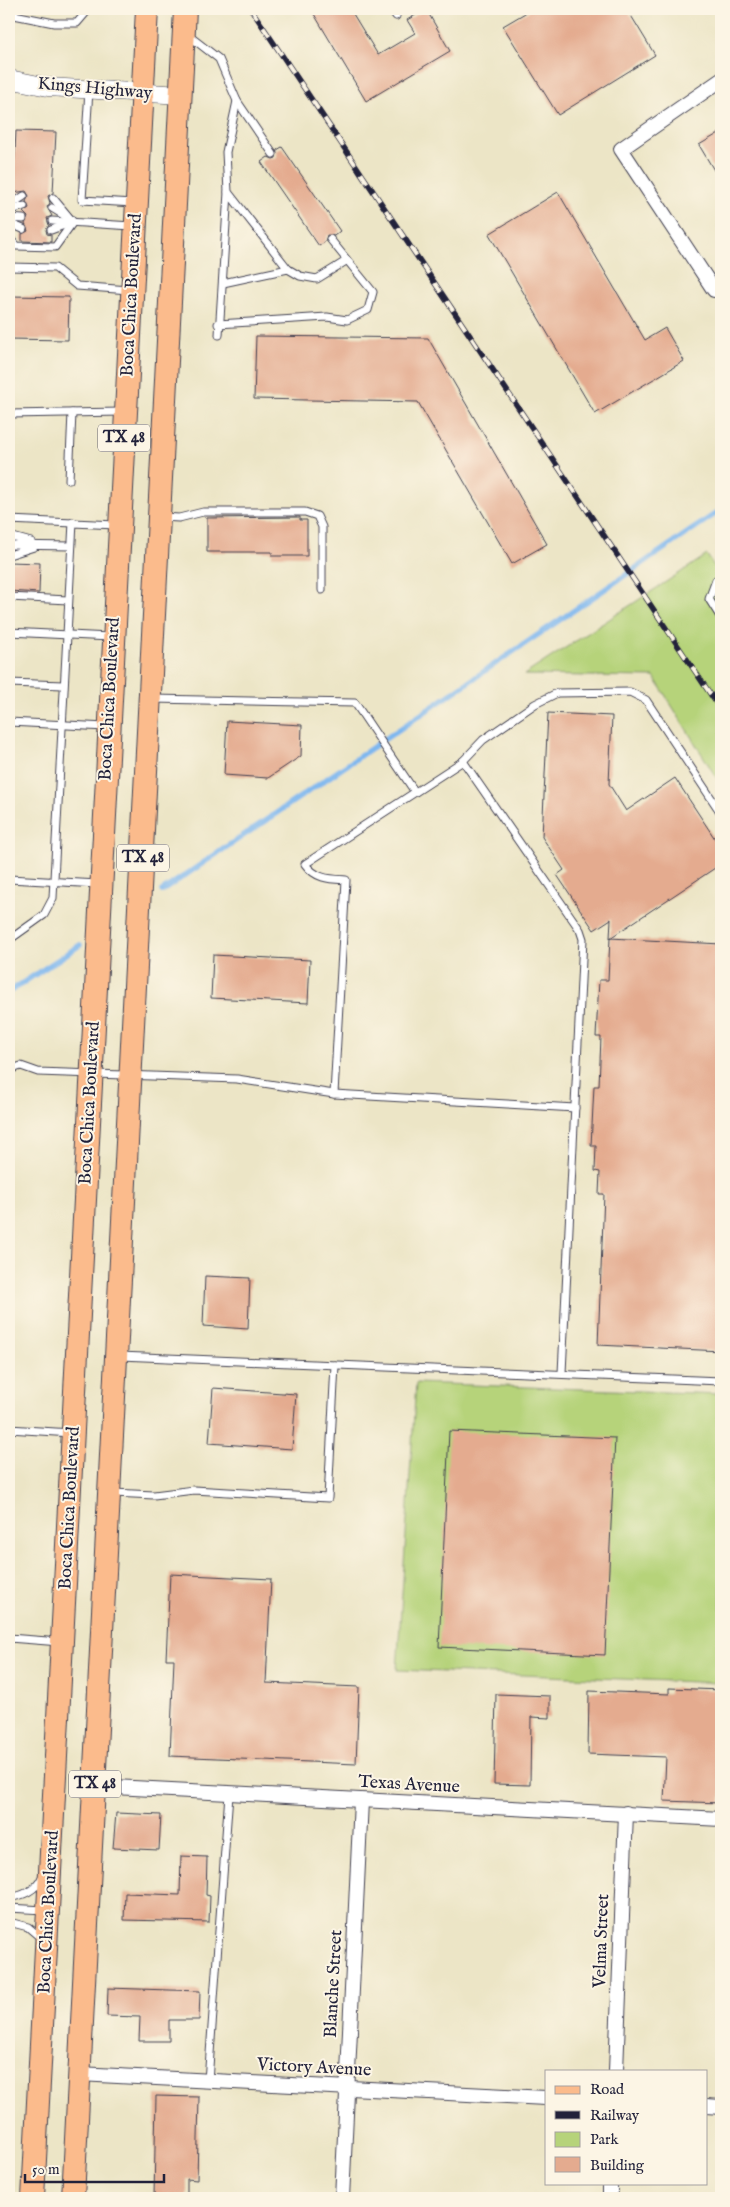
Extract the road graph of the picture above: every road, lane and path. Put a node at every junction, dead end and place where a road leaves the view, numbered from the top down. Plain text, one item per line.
1 (89, 9) edge
2 (147, 9) edge
3 (185, 9) edge
4 (391, 9) edge
5 (9, 14) edge
6 (396, 16) dead end
7 (184, 32) junction
8 (9, 79) edge
9 (721, 80) edge
10 (90, 90) junction
11 (142, 93) junction
12 (182, 95) junction
13 (237, 101) junction
14 (272, 154) dead end
15 (228, 192) junction
16 (24, 196) dead end
17 (53, 198) dead end
18 (136, 203) junction
19 (9, 206) edge
20 (24, 206) dead end
21 (52, 208) dead end
22 (9, 211) edge
23 (9, 218) edge
24 (23, 219) dead end
25 (52, 221) dead end
26 (73, 222) junction
27 (9, 224) edge
28 (135, 226) junction
29 (23, 229) dead end
30 (52, 230) dead end
31 (9, 237) edge
32 (330, 238) dead end
33 (346, 261) junction
34 (9, 266) edge
35 (288, 269) junction
36 (223, 283) junction
37 (132, 290) junction
38 (714, 290) dead end
39 (218, 324) junction
40 (219, 335) dead end
41 (125, 412) junction
42 (72, 413) junction
43 (9, 414) edge
44 (69, 480) dead end
45 (160, 517) junction
46 (9, 520) edge
47 (73, 522) junction
48 (119, 525) junction
49 (9, 536) edge
50 (9, 545) edge
51 (41, 545) junction
52 (71, 546) junction
53 (9, 555) edge
54 (721, 577) edge
55 (322, 590) dead end
56 (9, 597) edge
57 (68, 600) junction
58 (721, 618) edge
59 (9, 632) edge
60 (66, 635) junction
61 (113, 638) junction
62 (9, 683) edge
63 (63, 685) junction
64 (151, 699) junction
65 (9, 722) edge
66 (62, 724) junction
67 (109, 727) junction
68 (463, 761) junction
69 (414, 792) junction
70 (721, 813) edge
71 (9, 879) edge
72 (54, 882) junction
73 (101, 884) junction
74 (9, 940) edge
75 (9, 1070) edge
76 (92, 1074) junction
77 (132, 1075) junction
78 (334, 1094) junction
79 (575, 1108) junction
80 (117, 1356) junction
81 (335, 1365) junction
82 (562, 1373) junction
83 (721, 1381) edge
84 (9, 1429) edge
85 (73, 1433) junction
86 (110, 1493) junction
87 (9, 1638) edge
88 (63, 1642) junction
89 (95, 1786) junction
90 (229, 1794) junction
91 (361, 1801) junction
92 (626, 1813) junction
93 (721, 1819) edge
94 (52, 1852) junction
95 (9, 1897) edge
96 (9, 1908) edge
97 (50, 1910) junction
98 (9, 1922) edge
99 (48, 1943) junction
100 (616, 2070) edge
101 (79, 2074) junction
102 (208, 2082) junction
103 (348, 2088) junction
104 (545, 2098) edge
105 (708, 2106) edge
106 (721, 2107) edge
107 (610, 2184) edge
108 (33, 2198) edge
109 (73, 2198) edge
110 (342, 2198) edge
111 (610, 2198) edge

1 - 5 lane
2 - 11 main road, Boca Chica Boulevard / TX 48
3 - 7 main road, TX 48
4 - 6 lane
7 - 12 main road, TX 48
7 - 13 lane
8 - 10 street, Kings Highway
9 - 38 street
10 - 11 street, Kings Highway
10 - 18 lane
11 - 12 street, Kings Highway
11 - 18 main road, Boca Chica Boulevard / TX 48
12 - 45 main road, TX 48
13 - 14 lane
13 - 15 lane
15 - 35 lane
15 - 36 lane
16 - 19 lane
17 - 26 lane
18 - 28 main road, Boca Chica Boulevard / TX 48
20 - 22 lane
21 - 26 lane
23 - 24 lane
25 - 26 lane
26 - 28 lane
26 - 30 lane
26 - 31 lane
27 - 29 lane
28 - 37 main road, Boca Chica Boulevard / TX 48
32 - 33 lane
33 - 35 lane
33 - 39 lane
34 - 37 lane
35 - 36 lane
36 - 39 lane
37 - 41 main road, Boca Chica Boulevard / TX 48
39 - 40 lane
41 - 42 lane
41 - 48 main road, Boca Chica Boulevard / TX 48
42 - 43 lane
42 - 44 lane
45 - 55 lane
45 - 64 main road, TX 48
46 - 47 lane
47 - 48 lane
47 - 52 lane
48 - 61 main road, Boca Chica Boulevard / TX 48
49 - 51 lane
50 - 51 lane
51 - 52 lane
51 - 53 lane
52 - 57 lane
54 - 58 lane
56 - 57 lane
57 - 60 lane
59 - 60 lane
60 - 61 lane
60 - 63 lane
61 - 67 main road, Boca Chica Boulevard / TX 48
62 - 63 lane
63 - 66 lane
64 - 69 lane
64 - 77 main road, TX 48
65 - 66 lane
66 - 67 lane
66 - 72 lane
67 - 73 main road, Boca Chica Boulevard / TX 48
68 - 69 lane
68 - 70 lane
68 - 79 lane
69 - 78 lane
71 - 72 lane
72 - 73 lane
72 - 74 lane
73 - 76 main road, Boca Chica Boulevard / TX 48
75 - 76 lane
76 - 77 lane
76 - 85 main road, Boca Chica Boulevard / TX 48
77 - 78 lane
77 - 80 main road, TX 48
78 - 79 lane
79 - 82 lane
80 - 81 lane
80 - 86 main road, TX 48
81 - 82 lane
81 - 86 lane
82 - 83 lane
84 - 85 lane
85 - 88 main road, Boca Chica Boulevard / TX 48
86 - 89 main road, TX 48
87 - 88 lane
88 - 94 main road, Boca Chica Boulevard / TX 48
89 - 90 street, Texas Avenue
89 - 101 main road, TX 48
90 - 91 street, Texas Avenue
90 - 102 lane
91 - 92 street, Texas Avenue
91 - 103 street, Blanche Street
92 - 93 street, Texas Avenue
92 - 100 street, Velma Street
94 - 95 lane
94 - 97 main road, Boca Chica Boulevard / TX 48
96 - 97 lane
97 - 99 main road, Boca Chica Boulevard / TX 48
98 - 99 lane
99 - 108 main road, Boca Chica Boulevard / TX 48
101 - 102 street, Victory Avenue
101 - 109 main road, TX 48
102 - 103 street, Victory Avenue
103 - 104 street, Victory Avenue
103 - 110 street, Blanche Street
105 - 106 street
107 - 111 street

